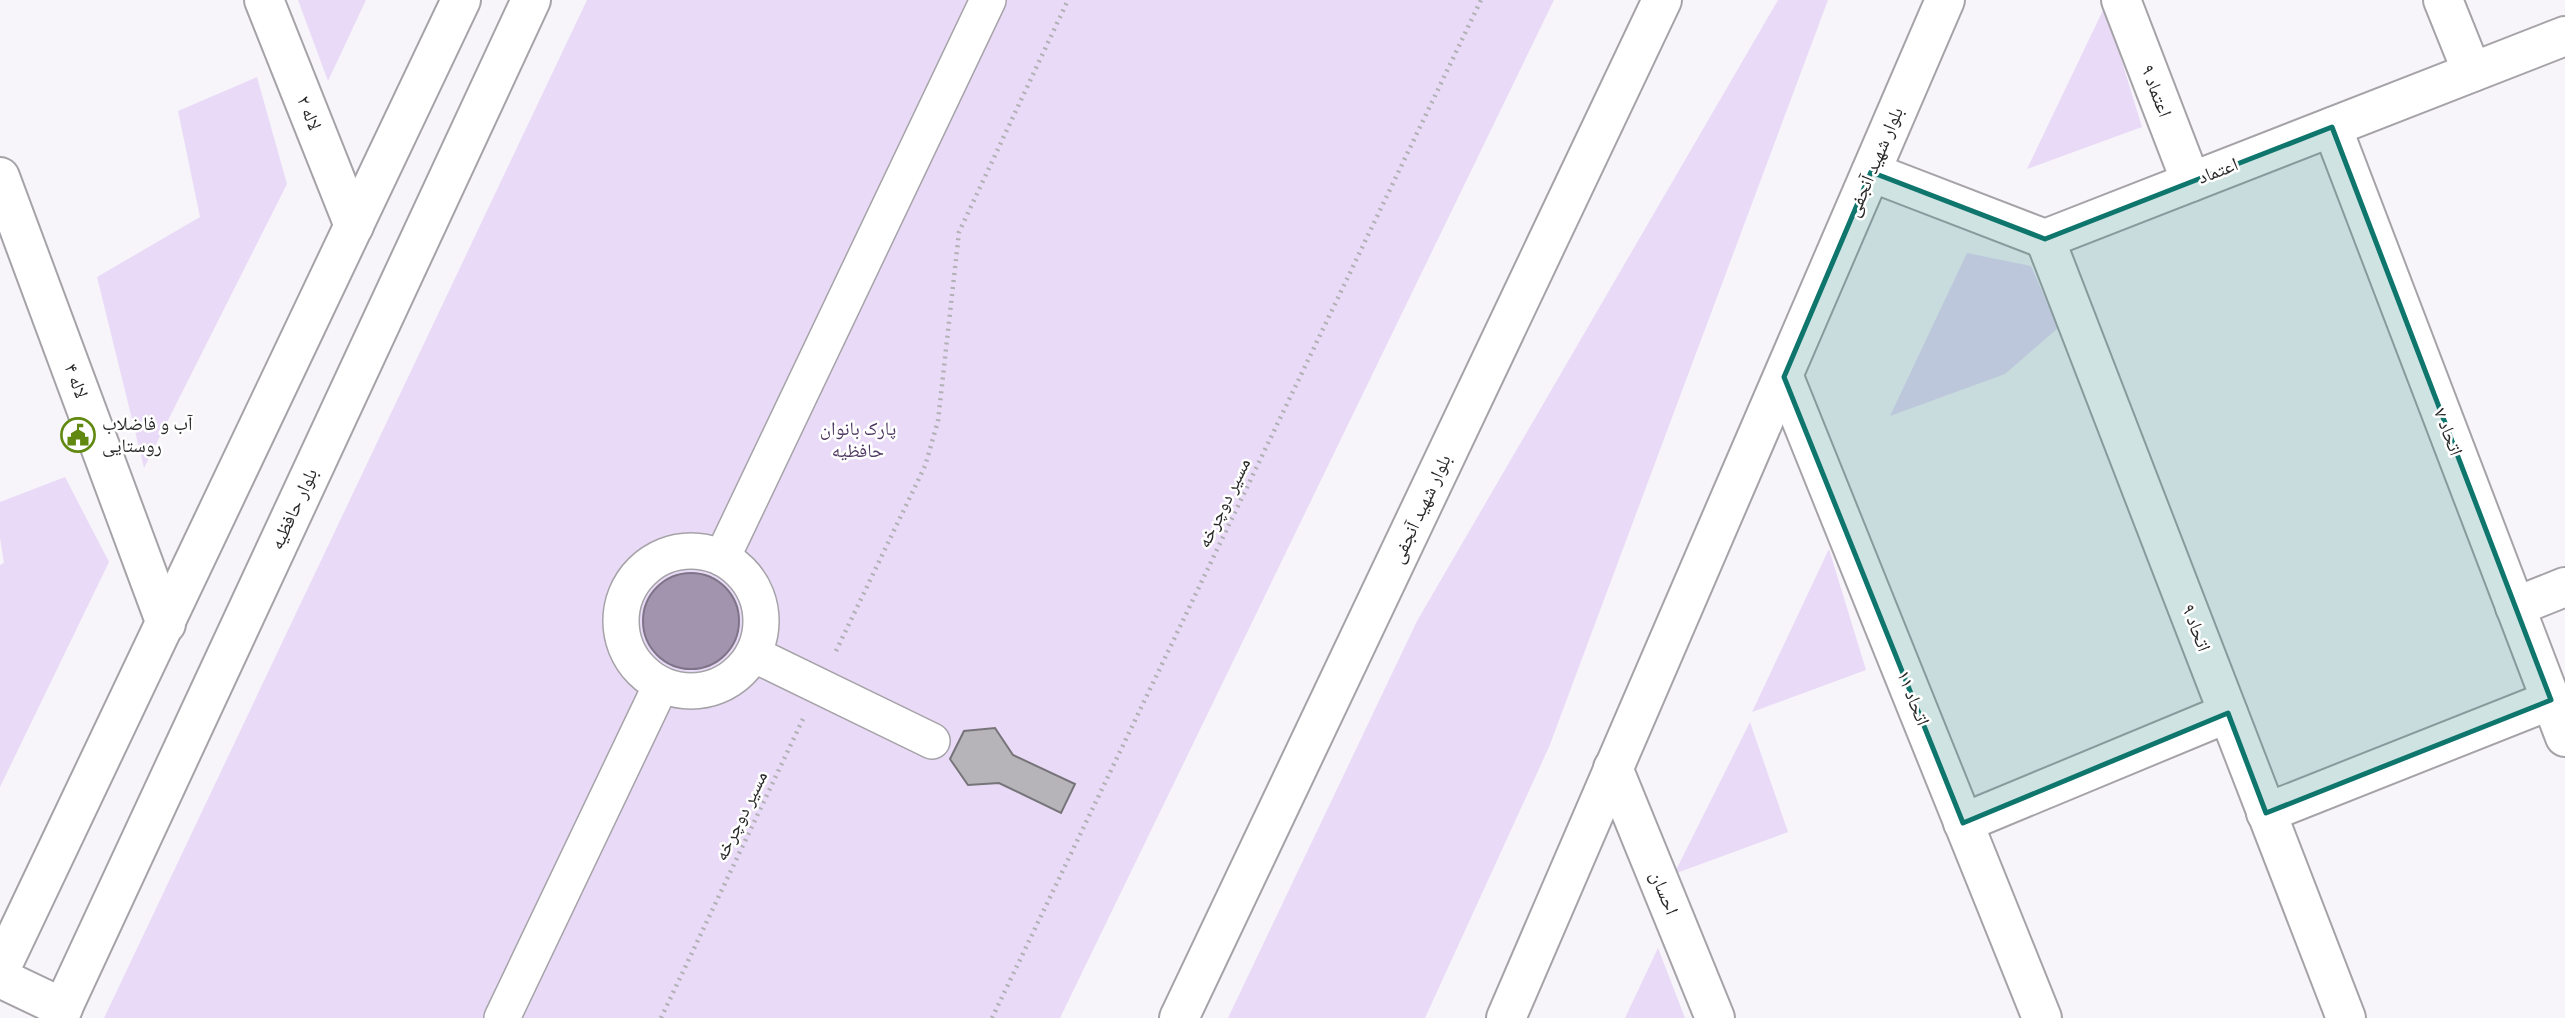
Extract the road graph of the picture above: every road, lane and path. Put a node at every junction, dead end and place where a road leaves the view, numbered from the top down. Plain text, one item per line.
1 (264, 0) edge
2 (461, 0) edge
3 (531, 0) edge
4 (988, 0) edge
5 (1068, 0) edge
6 (1481, 0) edge
7 (1662, 0) edge
8 (1945, 0) edge
9 (2121, 0) edge
10 (2443, 0) edge
11 (2565, 36) edge
12 (2472, 72) junction
13 (2332, 127) junction
14 (1871, 172) junction
15 (0, 177) edge
16 (2190, 182) junction
17 (354, 226) junction
18 (2045, 239) junction
19 (1784, 377) junction
20 (722, 558) junction
21 (2565, 587) edge
22 (2515, 607) junction
23 (166, 624) junction
24 (753, 654) junction
25 (661, 685) junction
26 (819, 686) junction
27 (2551, 700) junction
28 (2228, 713) junction
29 (2565, 737) edge
30 (932, 741) dead end
31 (1613, 768) junction
32 (2266, 813) junction
33 (1963, 822) junction
34 (0, 970) edge
35 (0, 978) edge
36 (61, 1013) edge
37 (502, 1018) edge
38 (661, 1018) edge
39 (992, 1018) edge
40 (1180, 1018) edge
41 (1506, 1018) edge
42 (1715, 1018) edge
43 (2042, 1018) edge
44 (2346, 1018) edge

1 - 17 street, لاله ۲
2 - 17 street
3 - 36 street, بلوار حافظیه
4 - 20 street
5 - 26 path, مسیر دوچرخه
6 - 39 path, مسیر دوچرخه
7 - 40 street, بلوار شهید آنجفی
8 - 14 street, بلوار شهید آنجفی
9 - 16 street, اعتماد ۹
10 - 12 street
11 - 12 street, اعتماد
12 - 13 street, اعتماد
13 - 16 street, اعتماد
13 - 22 street, اتحاد ۷
14 - 18 street
14 - 19 street, بلوار شهید آنجفی
15 - 23 street, لاله ۴
16 - 18 street, اعتماد
17 - 23 street
18 - 28 street, اتحاد ۹
19 - 31 street, بلوار شهید آنجفی
19 - 33 street, اتحاد ۱۱
20 - 24 street
20 - 25 street
21 - 22 street
22 - 27 street, اتحاد ۷
23 - 34 street
24 - 25 street
24 - 26 street
25 - 37 street
26 - 30 street
26 - 38 path, مسیر دوچرخه
27 - 29 street, اتحاد ۷
27 - 32 street
28 - 32 street, اتحاد ۹
28 - 33 street
31 - 41 street, بلوار شهید آنجفی
31 - 42 street, احسان
32 - 44 street, اتحاد ۹
33 - 43 street, اتحاد ۱۱
35 - 36 street

